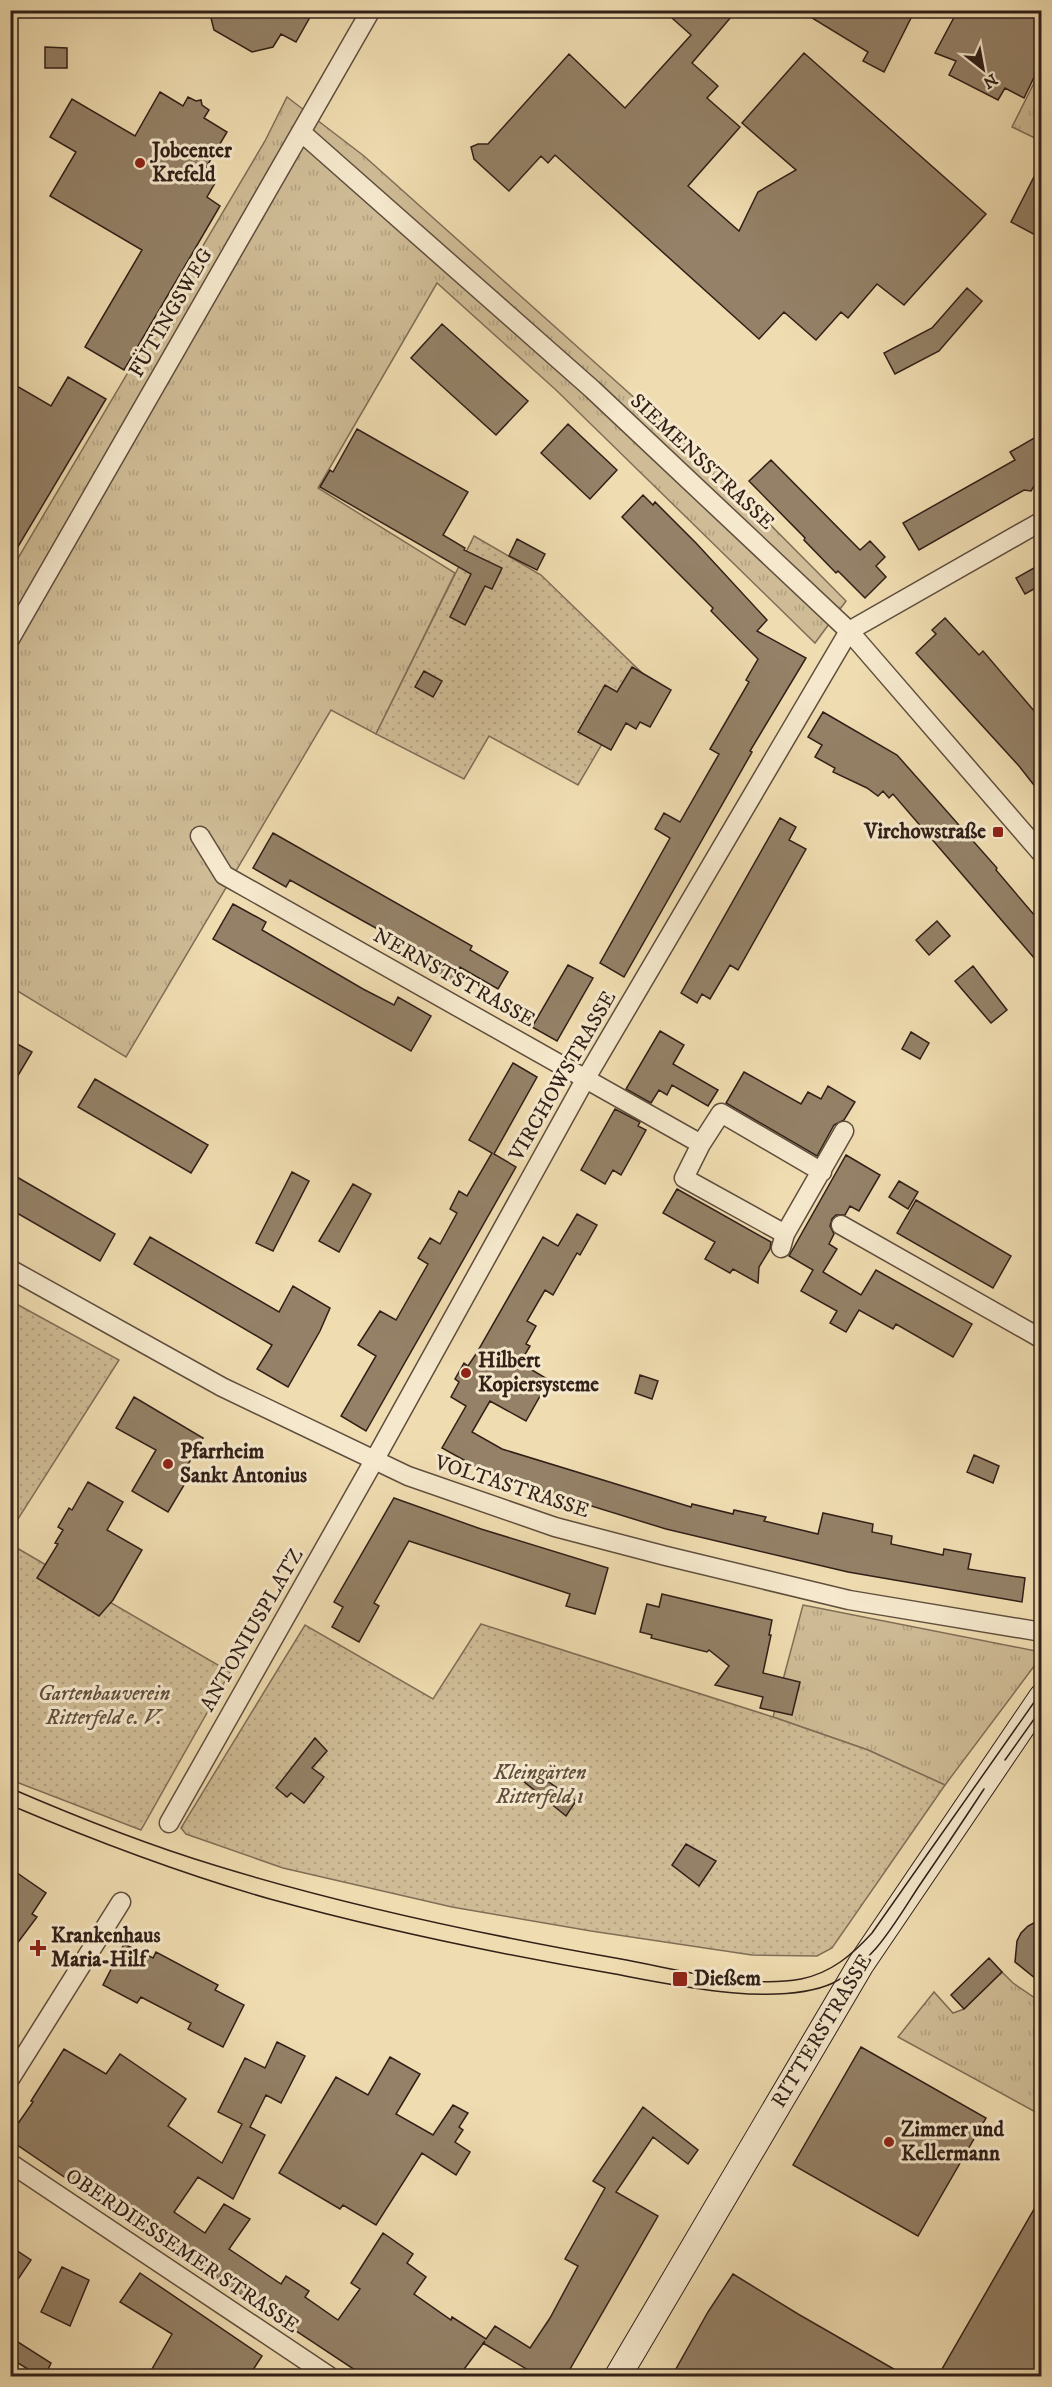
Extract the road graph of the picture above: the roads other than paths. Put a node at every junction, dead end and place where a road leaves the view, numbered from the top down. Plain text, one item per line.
1 (371, 10) edge
2 (301, 132) junction
3 (1041, 521) edge
4 (849, 631) junction
5 (10, 639) edge
6 (200, 836) dead end
7 (1041, 854) edge
8 (586, 1078) junction
9 (844, 1131) dead end
10 (701, 1144) junction
11 (822, 1172) junction
12 (841, 1225) dead end
13 (10, 1269) edge
14 (1041, 1339) edge
15 (375, 1459) junction
16 (1041, 1632) edge
17 (1041, 1697) edge
18 (169, 1823) dead end
19 (121, 1902) dead end
20 (10, 2079) edge
21 (11, 2166) edge
22 (329, 2376) edge
23 (618, 2376) edge

1 - 2 street, FÜTINGSWEG
2 - 4 street, SIEMENSSTRASSE
2 - 5 street, FÜTINGSWEG
3 - 4 street, VIRCHOWSTRASSE
4 - 7 street, SIEMENSSTRASSE
4 - 8 street, VIRCHOWSTRASSE
6 - 8 street, NERNSTSTRASSE
8 - 10 street, NERNSTSTRASSE
8 - 15 street, VIRCHOWSTRASSE
9 - 11 street
10 - 11 street
10 - 11 street
12 - 14 street
13 - 15 street, VOLTASTRASSE
15 - 16 street, VOLTASTRASSE
15 - 18 street, ANTONIUSPLATZ
17 - 23 main road, RITTERSTRASSE
19 - 20 street
21 - 22 street, OBERDIESSEMER STRASSE

